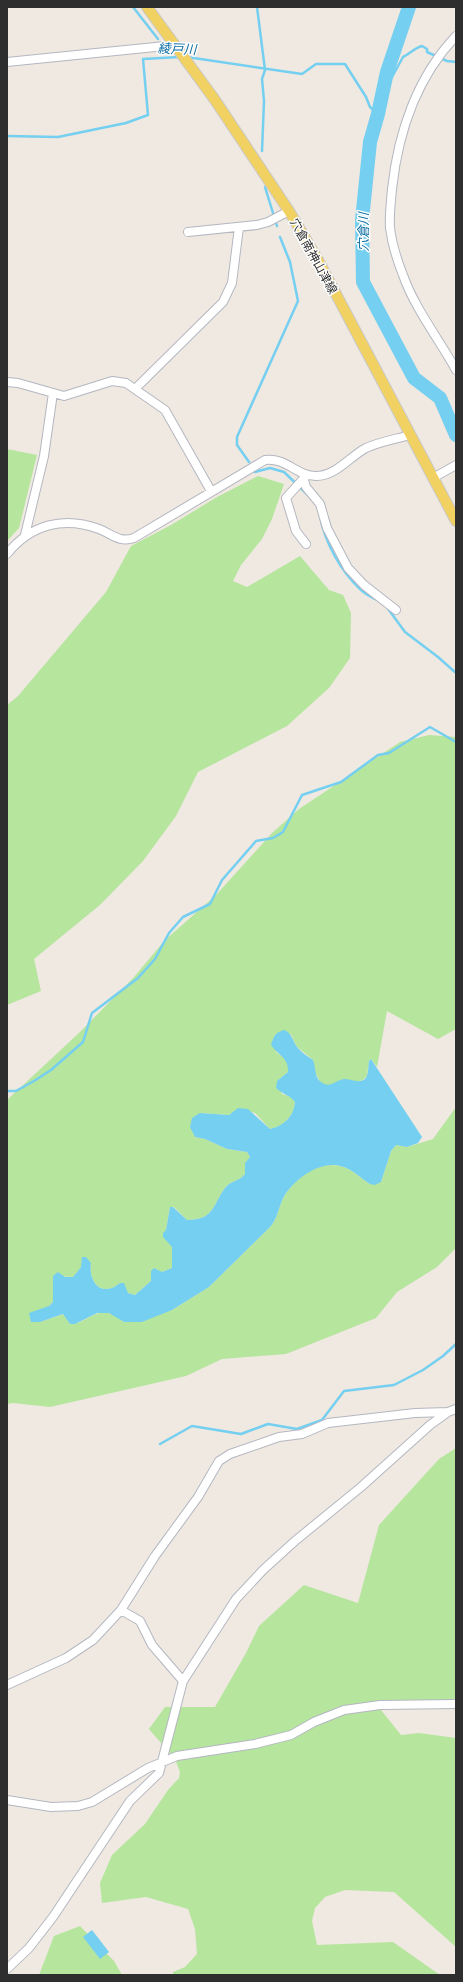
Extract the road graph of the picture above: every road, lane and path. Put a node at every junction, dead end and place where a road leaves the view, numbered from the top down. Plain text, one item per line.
1 (147, 7) edge
2 (456, 36) edge
3 (182, 54) junction
4 (7, 62) edge
5 (289, 211) junction
6 (239, 227) junction
7 (188, 232) dead end
8 (456, 370) edge
9 (7, 382) edge
10 (136, 388) junction
11 (53, 393) junction
12 (410, 435) junction
13 (456, 465) edge
14 (436, 475) junction
15 (302, 481) junction
16 (211, 491) junction
17 (456, 521) edge
18 (25, 535) junction
19 (306, 544) dead end
20 (7, 554) edge
21 (396, 610) dead end
22 (456, 1409) edge
23 (448, 1412) junction
24 (121, 1610) junction
25 (183, 1682) junction
26 (7, 1685) edge
27 (456, 1704) edge
28 (162, 1762) junction
29 (7, 1800) edge
30 (7, 1969) edge

1 - 3 main road, 穴倉南神山津線
2 - 8 street
3 - 4 street
3 - 5 main road, 穴倉南神山津線
5 - 6 street
5 - 12 main road, 穴倉南神山津線
6 - 7 street
6 - 10 street
9 - 11 street
10 - 11 street
10 - 16 street
11 - 18 street
12 - 14 main road, 穴倉南神山津線
12 - 15 street
13 - 14 street
14 - 17 main road, 穴倉南神山津線
15 - 16 street
15 - 19 street
15 - 21 street
16 - 18 street
18 - 20 street
22 - 23 street
23 - 24 street
23 - 25 street
24 - 25 street
24 - 26 street
25 - 28 street
27 - 28 street
28 - 29 street
28 - 30 street

